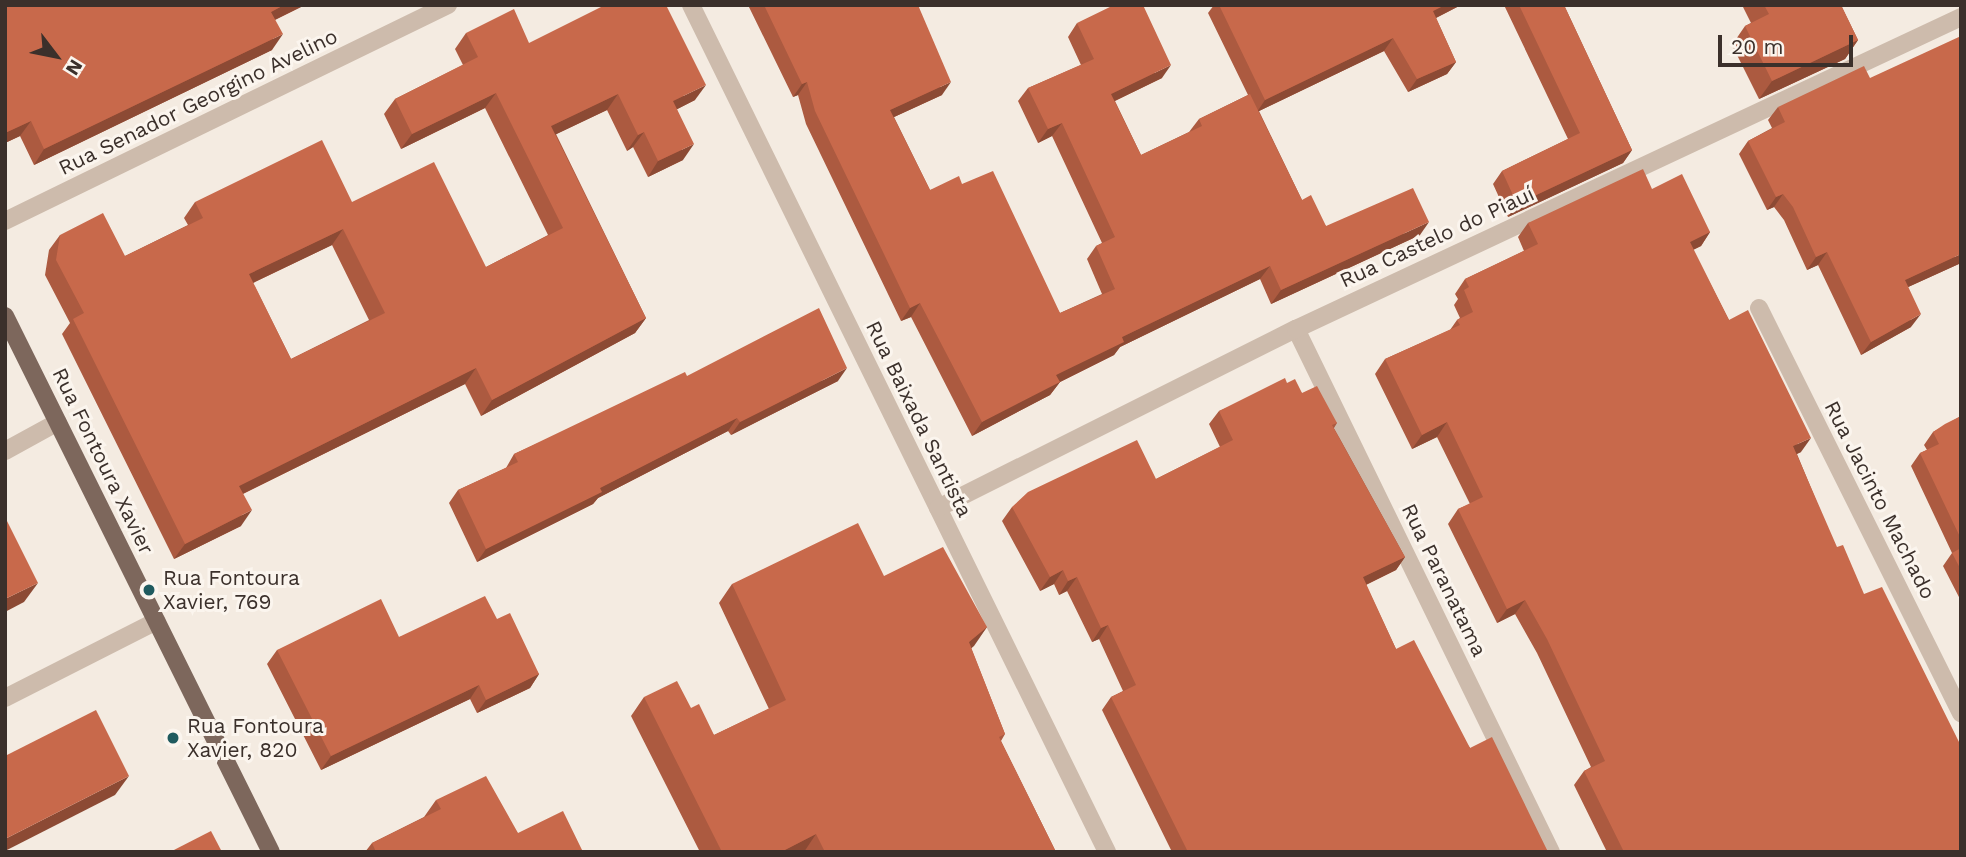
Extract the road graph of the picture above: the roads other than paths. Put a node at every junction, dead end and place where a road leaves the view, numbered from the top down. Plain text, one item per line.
1 (449, 5) edge
2 (691, 5) edge
3 (1961, 17) edge
4 (5, 221) edge
5 (1759, 308) dead end
6 (5, 316) edge
7 (1296, 329) junction
8 (58, 422) junction
9 (5, 451) edge
10 (938, 508) junction
11 (157, 621) junction
12 (5, 698) edge
13 (1961, 713) edge
14 (271, 852) edge
15 (1107, 852) edge
16 (1551, 852) edge

1 - 4 street, Rua Senador Georgino Avelino
2 - 10 street, Rua Baixada Santista
3 - 7 street, Rua Castelo do Piauí
5 - 13 street, Rua Jacinto Machado
6 - 8 main road, Rua Fontoura Xavier
7 - 10 street, Rua Castelo do Piauí
7 - 16 street, Rua Paranatama
8 - 9 street
8 - 11 main road, Rua Fontoura Xavier
10 - 15 street, Rua Baixada Santista
11 - 12 street
11 - 14 main road, Rua Fontoura Xavier

